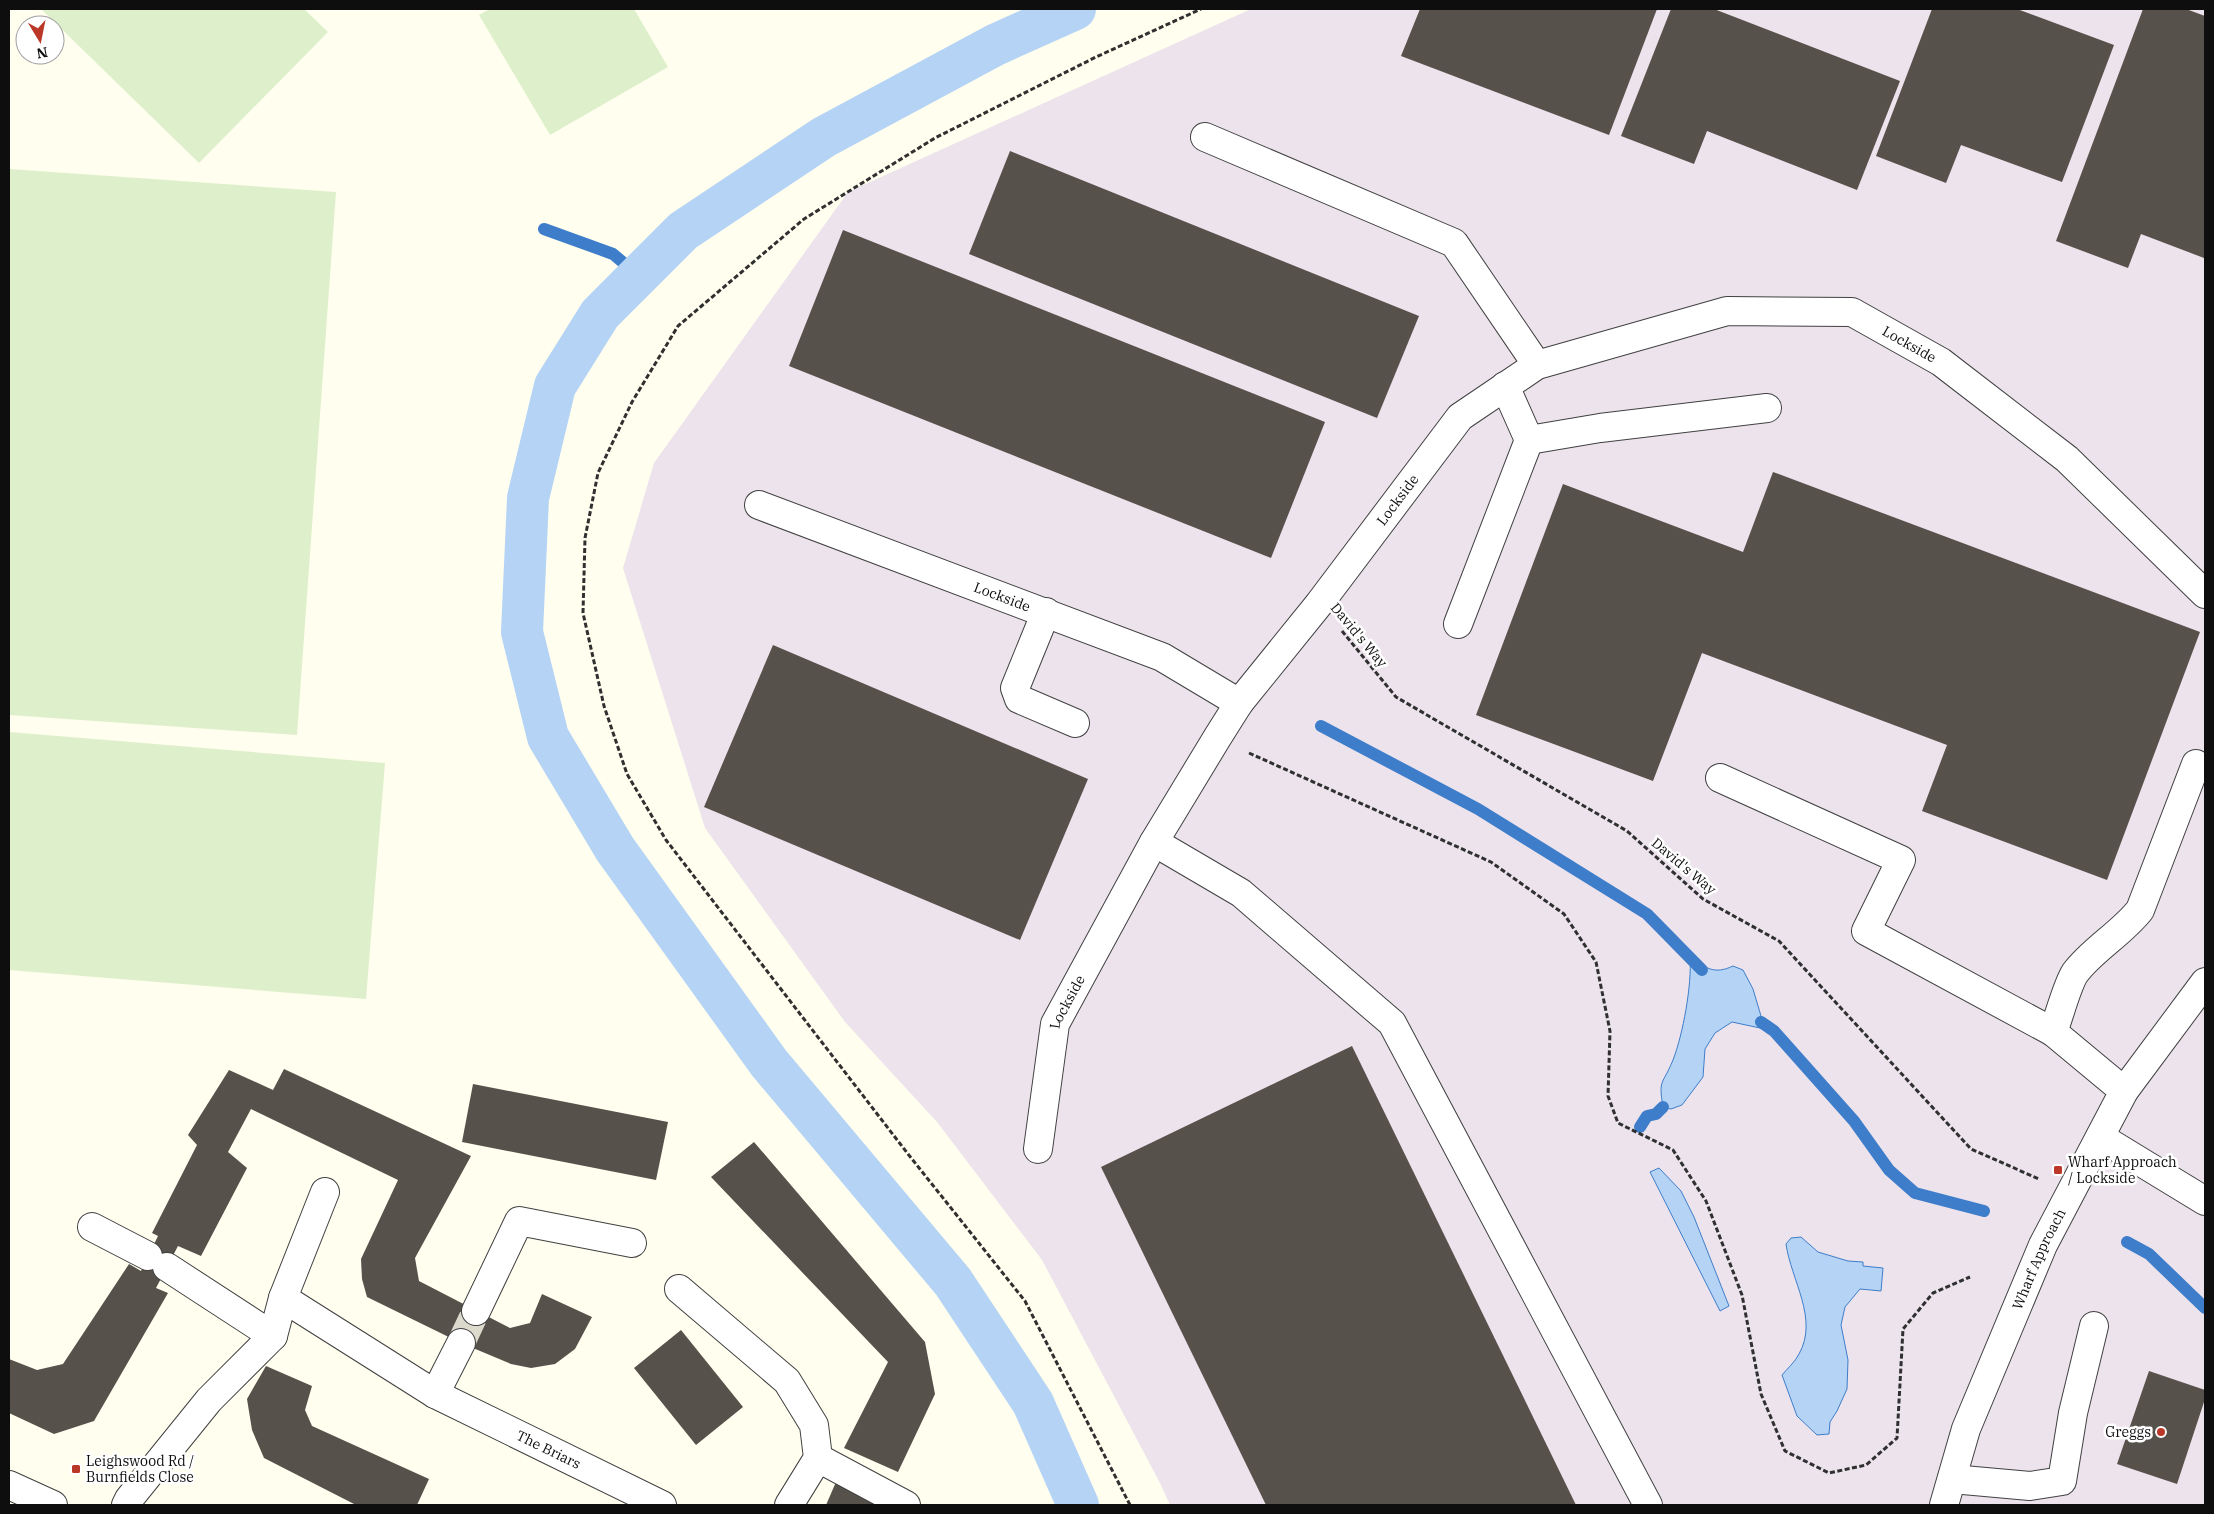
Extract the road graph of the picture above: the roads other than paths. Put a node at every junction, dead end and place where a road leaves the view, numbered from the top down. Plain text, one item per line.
1 (1205, 137) dead end
2 (1537, 364) junction
3 (1505, 386) junction
4 (1767, 408) dead end
5 (1529, 440) junction
6 (759, 505) dead end
7 (2205, 594) edge
8 (1046, 612) junction
9 (1458, 624) dead end
10 (1239, 704) junction
11 (1074, 723) dead end
12 (2196, 764) dead end
13 (1720, 778) dead end
14 (1154, 842) junction
15 (2205, 982) edge
16 (2053, 1032) junction
17 (2124, 1091) junction
18 (2100, 1137) junction
19 (1038, 1149) dead end
20 (325, 1192) dead end
21 (2205, 1201) edge
22 (92, 1228) dead end
23 (632, 1243) dead end
24 (679, 1289) dead end
25 (283, 1298) junction
26 (476, 1311) tunnel mouth
27 (2094, 1326) dead end
28 (273, 1336) junction
29 (461, 1342) tunnel mouth
30 (435, 1394) junction
31 (818, 1458) junction
32 (1952, 1479) junction
33 (9, 1485) edge
34 (53, 1505) edge
35 (126, 1505) edge
36 (662, 1505) edge
37 (789, 1505) edge
38 (906, 1505) edge
39 (1648, 1505) edge
40 (1944, 1505) edge

1 - 2 street
2 - 3 street, Lockside
2 - 7 street, Lockside
3 - 5 street
3 - 10 street, Lockside
4 - 5 street
5 - 9 street
6 - 8 street, Lockside
8 - 10 street, Lockside
8 - 11 street
10 - 14 street, Lockside
12 - 16 street
13 - 16 street
14 - 19 street, Lockside
14 - 39 street
15 - 17 street, Wharf Approach
16 - 17 street
17 - 18 street, Wharf Approach
18 - 21 street
18 - 32 street, Wharf Approach
20 - 25 street
22 - 28 street
23 - 26 street
24 - 31 street
25 - 28 street
25 - 30 street, The Briars
27 - 32 street
28 - 35 street
29 - 30 street
30 - 36 street, The Briars
31 - 37 street
31 - 38 street
32 - 40 street, Wharf Approach
33 - 34 street

